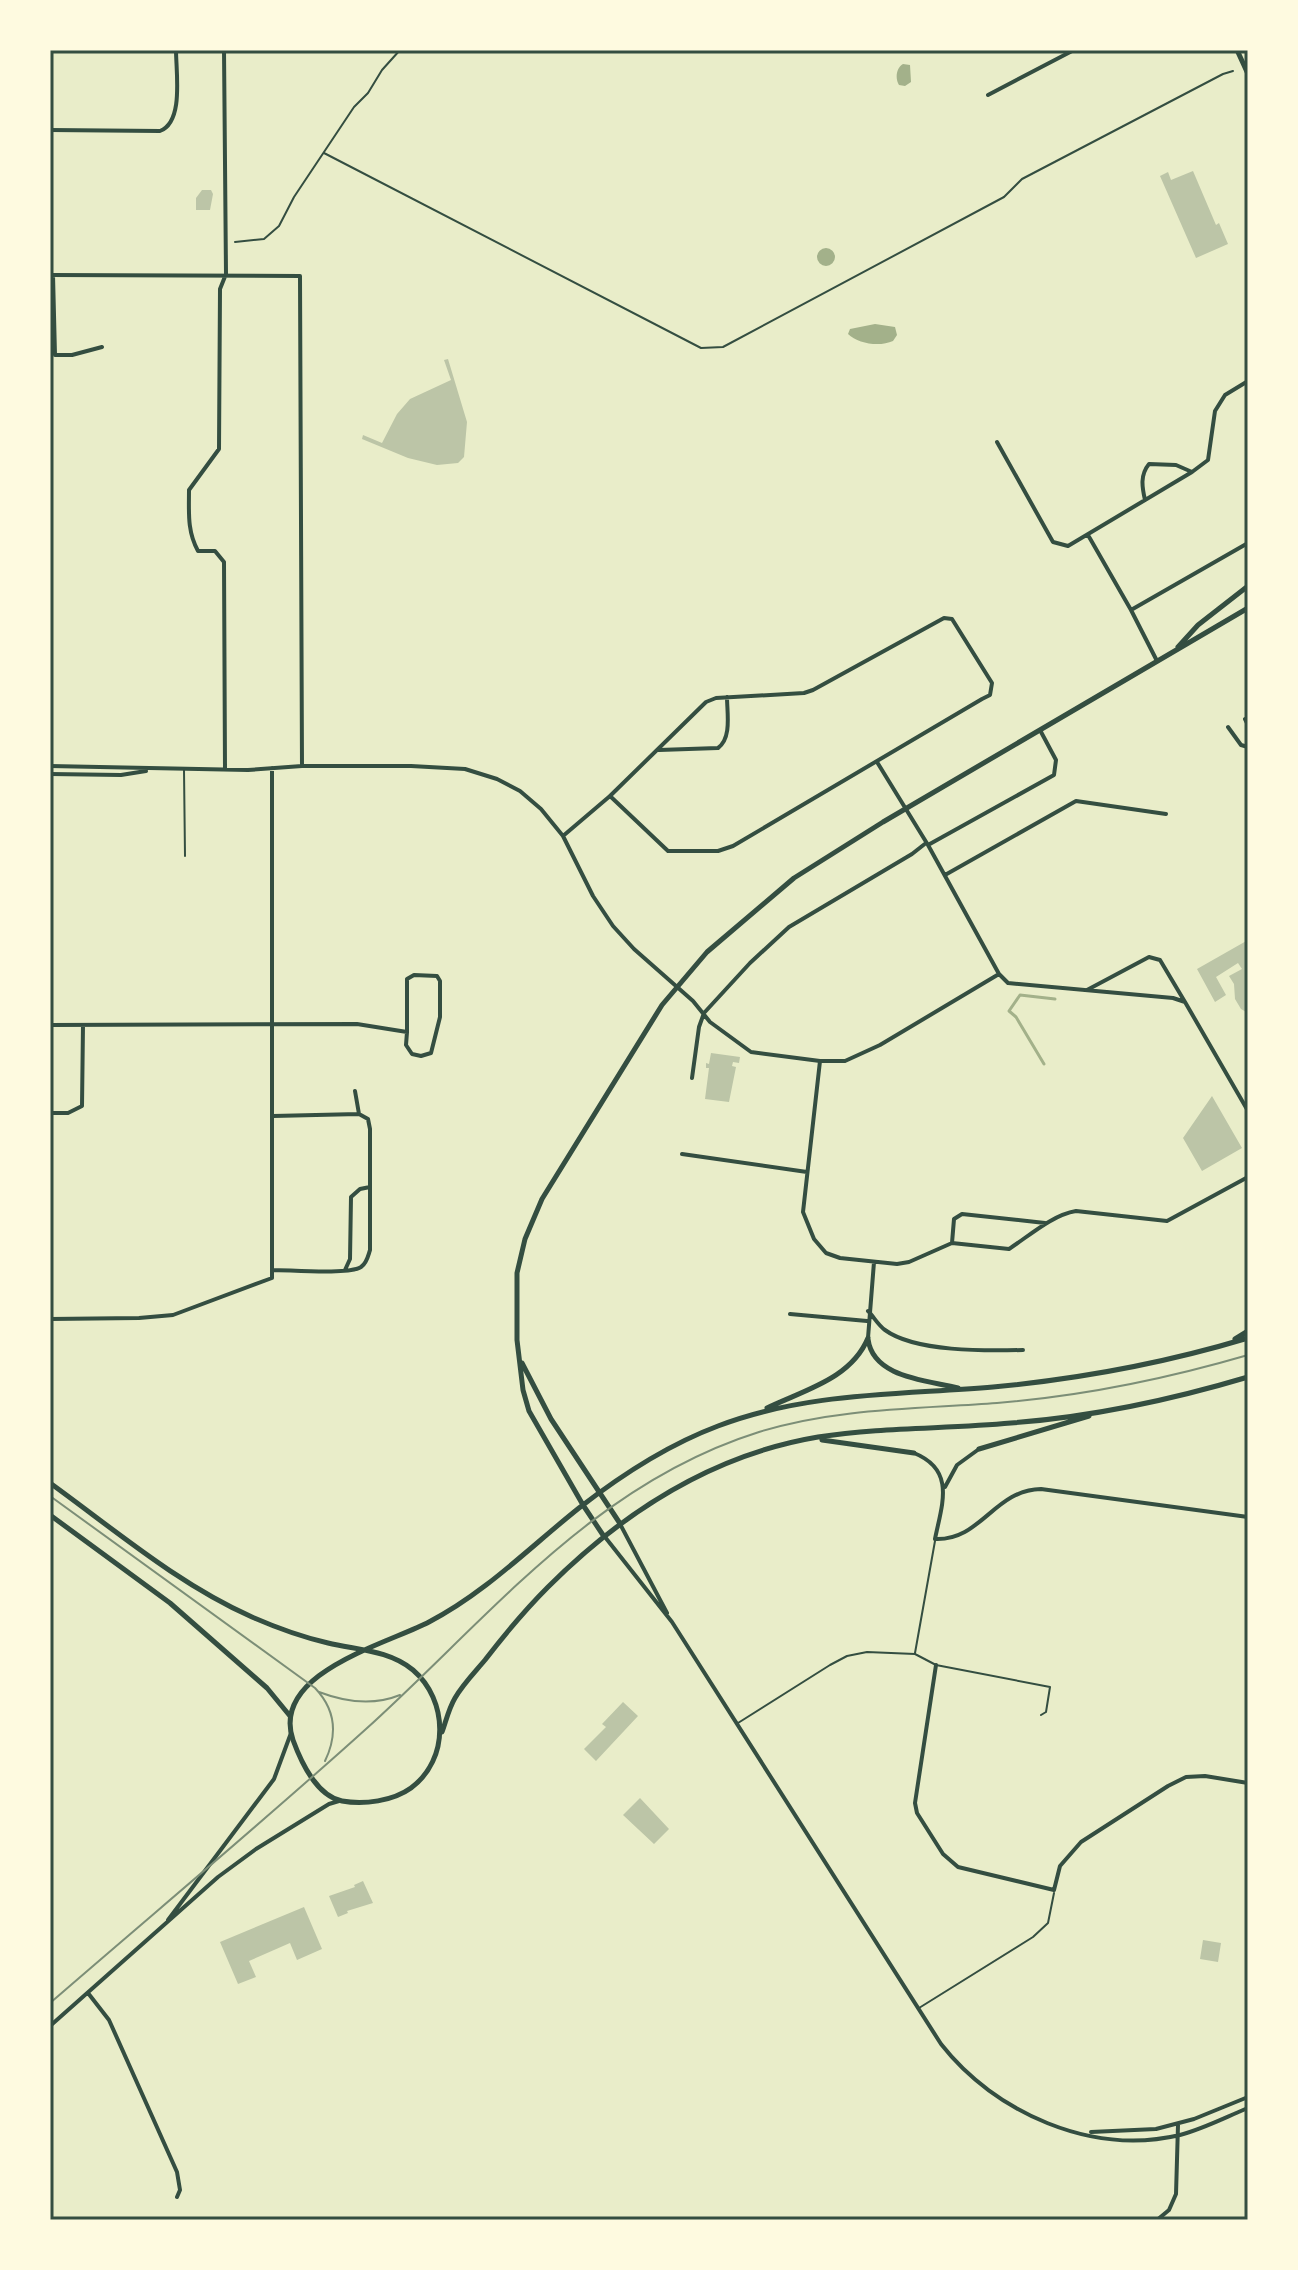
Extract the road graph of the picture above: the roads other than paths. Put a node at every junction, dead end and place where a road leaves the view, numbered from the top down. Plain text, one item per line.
1 (176, 50) edge
2 (224, 50) edge
3 (1074, 50) edge
4 (1237, 50) edge
5 (1248, 74) edge
6 (988, 95) dead end
7 (50, 130) edge
8 (226, 274) junction
9 (52, 275) edge
10 (102, 347) dead end
11 (1248, 381) edge
12 (997, 442) dead end
13 (1192, 472) junction
14 (1145, 500) junction
15 (1088, 535) junction
16 (1248, 543) edge
17 (1248, 586) edge
18 (1248, 608) edge
19 (1131, 610) junction
20 (1174, 651) junction
21 (1157, 661) junction
22 (727, 697) junction
23 (1228, 727) dead end
24 (1040, 730) junction
25 (1248, 747) edge
26 (657, 750) junction
27 (877, 762) junction
28 (50, 766) edge
29 (302, 766) junction
30 (272, 768) junction
31 (153, 770) junction
32 (184, 770) junction
33 (225, 770) junction
34 (50, 774) edge
35 (610, 796) junction
36 (905, 810) junction
37 (1166, 814) dead end
38 (563, 836) junction
39 (927, 844) junction
40 (185, 856) dead end
41 (944, 875) junction
42 (999, 974) junction
43 (676, 985) junction
44 (1085, 991) junction
45 (1185, 1002) junction
46 (704, 1013) junction
47 (50, 1025) edge
48 (83, 1025) junction
49 (273, 1027) junction
50 (407, 1032) junction
51 (820, 1061) junction
52 (692, 1078) dead end
53 (355, 1091) dead end
54 (1248, 1111) edge
55 (50, 1113) edge
56 (359, 1114) junction
57 (273, 1116) junction
58 (682, 1154) dead end
59 (807, 1172) junction
60 (1248, 1177) edge
61 (370, 1187) junction
62 (1047, 1224) junction
63 (952, 1243) junction
64 (874, 1262) junction
65 (272, 1270) junction
66 (345, 1270) junction
67 (868, 1311) junction
68 (790, 1314) dead end
69 (50, 1319) edge
70 (867, 1321) junction
71 (1248, 1331) edge
72 (868, 1338) junction
73 (1248, 1338) edge
74 (1226, 1345) junction
75 (1023, 1350) dead end
76 (519, 1359) junction
77 (1248, 1380) edge
78 (964, 1389) junction
79 (759, 1412) junction
80 (1097, 1413) junction
81 (805, 1440) junction
82 (979, 1449) joint
83 (914, 1453) joint
84 (50, 1483) edge
85 (944, 1489) junction
86 (600, 1493) junction
87 (583, 1505) junction
88 (50, 1515) edge
89 (1248, 1517) edge
90 (619, 1522) junction
91 (603, 1535) junction
92 (935, 1539) junction
93 (672, 1622) junction
94 (368, 1650) junction
95 (915, 1654) junction
96 (936, 1665) junction
97 (1041, 1715) dead end
98 (290, 1717) junction
99 (737, 1724) junction
100 (291, 1733) junction
101 (441, 1733) junction
102 (1248, 1783) edge
103 (339, 1801) junction
104 (1054, 1890) junction
105 (164, 1925) junction
106 (88, 1993) junction
107 (918, 2008) junction
108 (50, 2026) edge
109 (1248, 2097) edge
110 (1248, 2108) edge
111 (1178, 2124) junction
112 (1085, 2133) junction
113 (1178, 2135) junction
114 (177, 2197) dead end
115 (1157, 2220) edge

1 - 7 street
2 - 8 street
3 - 6 street
4 - 5 street
8 - 9 street
8 - 29 street
8 - 33 street
9 - 10 street
11 - 13 street
12 - 15 street
13 - 14 street
13 - 14 street
14 - 15 street
15 - 19 street
16 - 19 street
17 - 20 street
18 - 20 street
19 - 21 street
20 - 21 street
21 - 24 street
22 - 26 street
22 - 26 street
22 - 27 street
23 - 25 street
24 - 36 street
24 - 39 street
26 - 35 street
27 - 35 street
27 - 36 street
28 - 31 street
29 - 30 street
29 - 38 street
30 - 33 street
30 - 49 street
31 - 32 street
31 - 34 street
32 - 33 street
32 - 40 lane
35 - 38 street
36 - 39 street
36 - 43 street
37 - 41 street
38 - 43 street
39 - 41 street
39 - 46 street
41 - 42 street
42 - 44 street
42 - 51 street
43 - 46 street
43 - 76 street
44 - 45 street
44 - 45 street
45 - 54 street
46 - 51 street
46 - 52 street
47 - 48 street
48 - 49 street
48 - 55 street
49 - 50 street
49 - 57 street
50 - 50 street
51 - 59 street
53 - 56 street
56 - 57 street
56 - 61 street
57 - 65 street
58 - 59 street
59 - 64 street
60 - 62 street
61 - 66 street
61 - 66 street
62 - 63 street
62 - 63 street
63 - 64 street
64 - 67 street
65 - 66 street
65 - 69 street
67 - 70 street
67 - 75 street
68 - 70 street
70 - 72 street
71 - 74 street
72 - 78 street
72 - 79 street
73 - 74 street
74 - 78 street
76 - 86 street
76 - 87 street
77 - 80 street
78 - 79 street
79 - 86 street
80 - 81 street
80 - 82 street
81 - 83 street
81 - 90 street
82 - 85 street
83 - 85 street
84 - 94 street
85 - 92 street
86 - 87 street
86 - 90 street
87 - 91 street
87 - 94 street
88 - 98 street
89 - 92 street
90 - 91 street
90 - 93 street
91 - 93 street
91 - 101 street
92 - 95 lane
93 - 99 street
94 - 98 street
94 - 101 street
95 - 96 lane
95 - 99 lane
96 - 97 lane
96 - 104 street
98 - 100 street
99 - 107 street
100 - 103 street
100 - 105 street
101 - 103 street
102 - 104 street
103 - 105 street
104 - 107 lane
105 - 106 street
106 - 108 street
106 - 114 street
107 - 112 street
109 - 111 street
110 - 113 street
111 - 112 street
111 - 113 street
112 - 113 street
113 - 115 street

